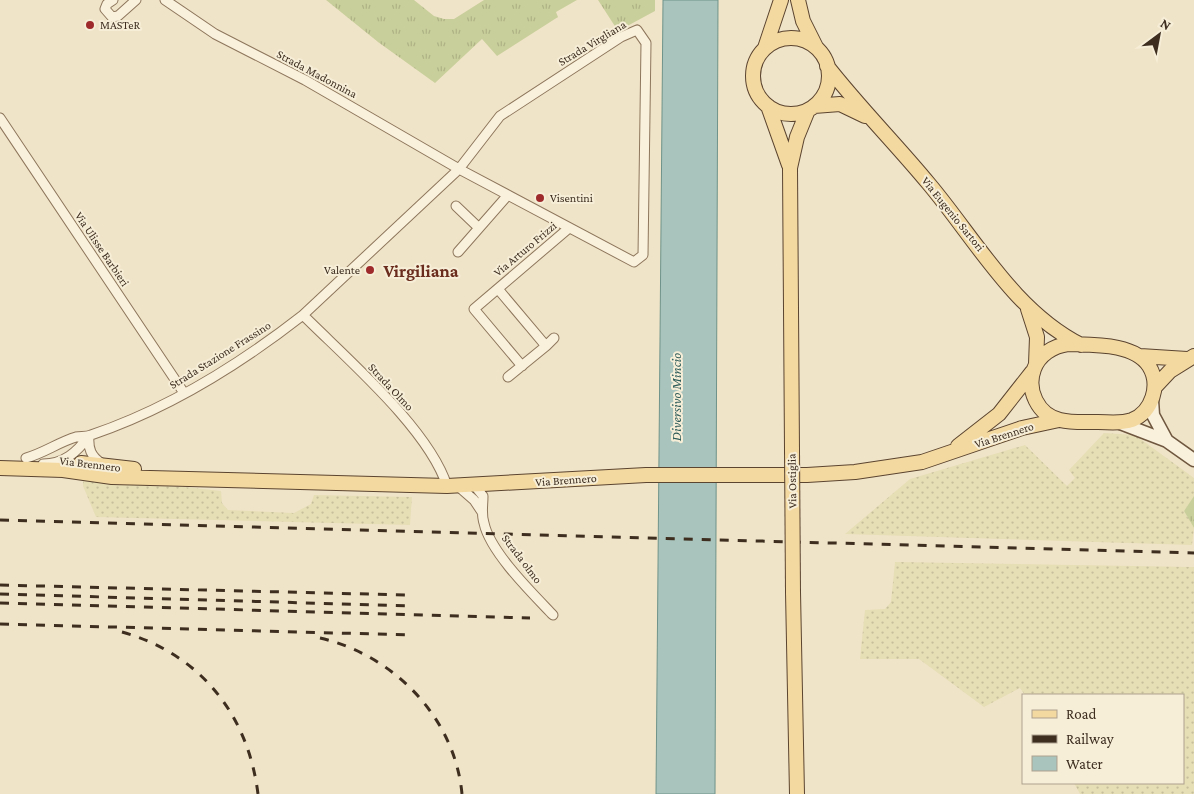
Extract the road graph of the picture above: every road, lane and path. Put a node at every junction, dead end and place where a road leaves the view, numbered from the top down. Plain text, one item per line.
1 (113, 0) edge
2 (136, 0) edge
3 (165, 0) edge
4 (782, 0) edge
5 (798, 0) edge
6 (816, 48) junction
7 (764, 49) junction
8 (828, 66) junction
9 (768, 106) junction
10 (811, 108) junction
11 (0, 118) edge
12 (876, 122) junction
13 (790, 168) junction
14 (459, 169) junction
15 (508, 195) junction
16 (456, 206) dead end
17 (479, 228) junction
18 (569, 228) junction
19 (458, 252) dead end
20 (643, 255) joint
21 (498, 289) junction
22 (1028, 309) junction
23 (303, 315) junction
24 (554, 338) dead end
25 (1081, 345) junction
26 (546, 346) junction
27 (1140, 356) junction
28 (1190, 358) edge
29 (522, 366) junction
30 (1034, 368) junction
31 (508, 377) dead end
32 (184, 393) junction
33 (1153, 394) junction
34 (1059, 420) junction
35 (1120, 422) junction
36 (89, 436) junction
37 (68, 441) junction
38 (1167, 441) junction
39 (950, 453) junction
40 (26, 458) junction
41 (0, 459) edge
42 (63, 460) junction
43 (1194, 460) edge
44 (0, 466) edge
45 (104, 466) junction
46 (74, 471) junction
47 (179, 477) junction
48 (474, 485) junction
49 (453, 486) junction
50 (482, 512) junction
51 (552, 615) dead end
52 (796, 794) edge

1 - 2 street
3 - 14 street, Strada Madonnina
4 - 7 main road
5 - 6 main road
6 - 7 main road
6 - 8 main road
7 - 9 main road
8 - 10 main road
8 - 12 main road, Via Eugenio Sartori
9 - 10 main road
9 - 13 main road, Via Ostiglia
10 - 12 main road, Via Eugenio Sartori
10 - 13 main road, Via Ostiglia
11 - 32 street, Via Ulisse Barbieri
12 - 22 main road, Via Eugenio Sartori
13 - 52 main road, Via Ostiglia, bridge
14 - 15 street, Strada Madonnina
14 - 20 street, Strada Virgliana
14 - 23 street, Strada Stazione Frassino
15 - 17 street
15 - 18 street, Strada Madonnina
16 - 17 street
17 - 19 street
18 - 20 street, Strada Madonnina
18 - 21 street, Via Arturo Frizzi
21 - 26 street, Via Arturo Frizzi
21 - 29 street, Via Arturo Frizzi
22 - 25 main road, Via Eugenio Sartori
22 - 30 main road, Via Eugenio Sartori
23 - 32 street, Strada Stazione Frassino
23 - 49 street, Strada Olmo
24 - 26 street
25 - 27 main road
25 - 30 main road
26 - 29 street
27 - 28 main road
27 - 33 main road
28 - 33 main road
29 - 31 street
30 - 34 main road
30 - 39 main road, Via Brennero
32 - 36 street, Strada Stazione Frassino
33 - 35 main road
33 - 38 main road
34 - 35 main road
34 - 39 main road, Via Brennero
35 - 38 main road
36 - 37 street, Strada Stazione Frassino
36 - 42 street
36 - 45 street
37 - 40 street, Strada Stazione Frassino
37 - 42 street
38 - 43 main road
39 - 48 main road, Via Brennero
40 - 41 main road, Via Brennero
40 - 42 main road, Via Brennero
42 - 44 street
42 - 45 main road, Via Brennero
42 - 46 street
44 - 46 main road, Via Brennero
45 - 47 main road, Via Brennero
46 - 47 main road, Via Brennero
47 - 49 main road, Via Brennero
48 - 49 main road, Via Brennero
48 - 50 street, Strada olmo
49 - 50 street, Strada olmo
50 - 51 street, Strada olmo

